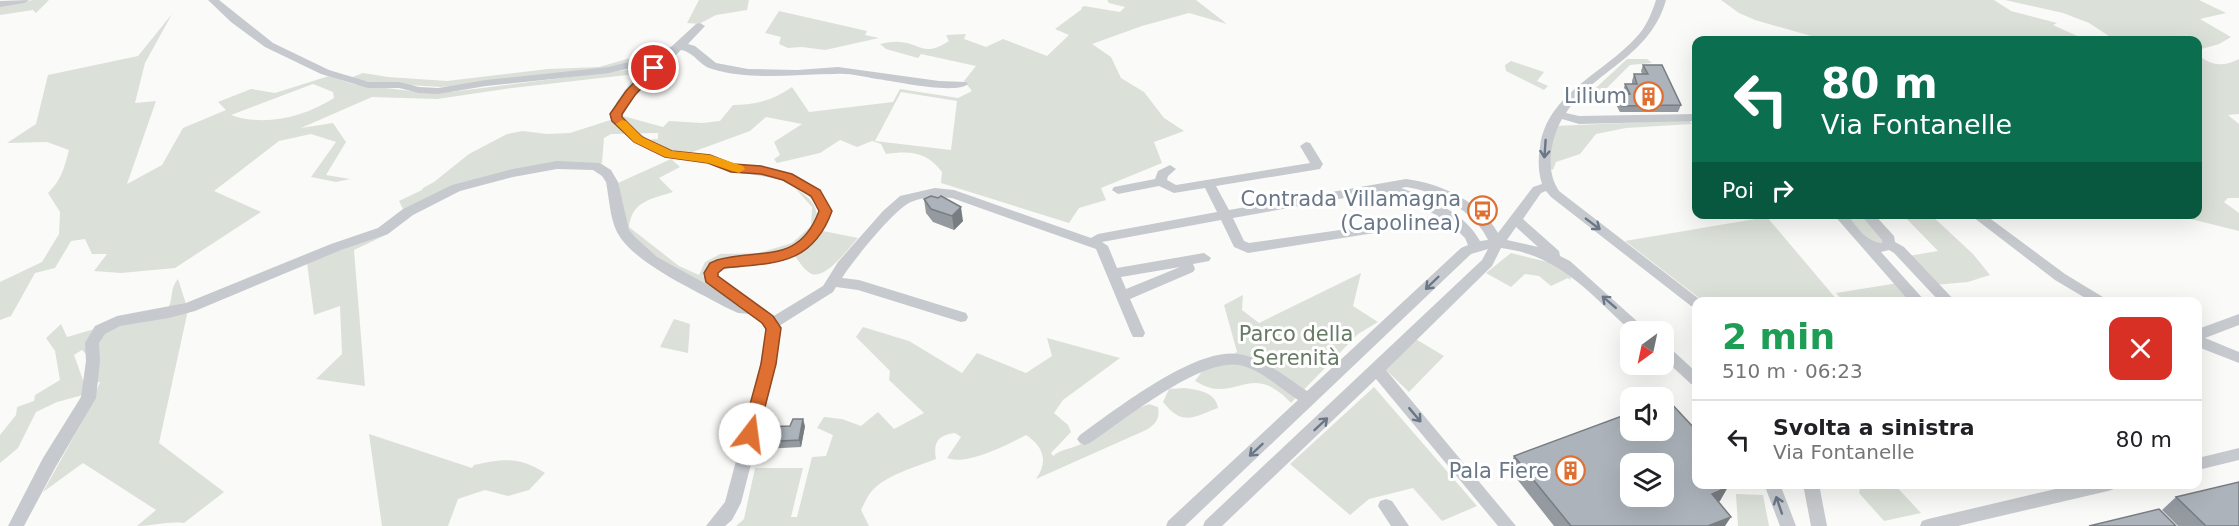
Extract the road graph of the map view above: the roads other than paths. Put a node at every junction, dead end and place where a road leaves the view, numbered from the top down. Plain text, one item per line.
1 (24, 0) edge
2 (213, 0) edge
3 (1661, 0) edge
4 (0, 4) edge
5 (700, 26) dead end
6 (680, 46) junction
7 (962, 84) dead end
8 (1558, 115) junction
9 (1692, 118) edge
10 (1306, 146) dead end
11 (1170, 169) dead end
12 (1161, 182) junction
13 (1209, 184) junction
14 (1548, 186) junction
15 (1383, 187) junction
16 (1118, 190) dead end
17 (1439, 192) junction
18 (1425, 204) junction
19 (1225, 215) junction
20 (1517, 218) junction
21 (1844, 219) edge
22 (1871, 219) edge
23 (1982, 219) edge
24 (1455, 221) junction
25 (1395, 226) junction
26 (1094, 243) junction
27 (1497, 244) junction
28 (1889, 244) junction
29 (1475, 245) junction
30 (1867, 245) junction
31 (1204, 258) dead end
32 (1185, 261) junction
33 (1565, 264) junction
34 (1120, 272) junction
35 (833, 282) junction
36 (1130, 293) junction
37 (1914, 297) edge
38 (1944, 297) edge
39 (2095, 297) edge
40 (1692, 299) edge
41 (753, 309) junction
42 (961, 317) dead end
43 (2239, 318) edge
44 (1630, 321) edge
45 (772, 324) junction
46 (2202, 332) edge
47 (1138, 333) dead end
48 (2202, 343) edge
49 (2239, 358) edge
50 (1674, 360) edge
51 (1377, 370) junction
52 (1692, 376) edge
53 (1309, 400) junction
54 (1085, 439) dead end
55 (2239, 454) edge
56 (2202, 463) edge
57 (1774, 489) edge
58 (1812, 489) edge
59 (2087, 489) edge
60 (1386, 506) dead end
61 (16, 526) edge
62 (714, 526) edge
63 (1174, 526) edge
64 (1210, 526) edge
65 (1401, 526) edge
66 (1508, 526) edge
67 (1788, 526) edge
68 (1819, 526) edge
69 (1933, 526) edge

1 - 4 street
2 - 6 street
3 - 8 street
5 - 6 street
6 - 7 street
6 - 41 street
8 - 9 street
8 -> 14 street
10 - 13 street
11 - 12 street
12 - 13 street
12 - 16 street
13 - 19 street
14 - 20 street
14 -> 40 street
15 - 17 street
15 - 18 street
15 - 19 street
17 - 18 street
17 - 27 street
18 - 24 street
18 - 25 street
19 - 25 street
19 - 26 street
20 - 27 street
20 - 33 street
21 - 30 street
22 - 28 street
23 - 39 street
24 - 25 street
24 - 29 street
26 - 34 street
26 - 35 street
27 - 29 street
27 - 33 street
27 - 51 street
28 - 30 street
28 - 38 street
29 -> 53 street
30 - 37 street
31 - 32 street
32 - 34 street
32 - 36 street
44 -> 33 street
34 - 36 street
35 - 42 street
35 - 45 street
36 - 47 street
41 - 45 street
41 - 61 street
43 - 46 street
45 - 62 street
48 - 49 street
50 - 52 street
64 -> 51 street
51 -> 66 street
53 - 54 street
53 -> 63 street
55 - 56 street
67 -> 57 street
58 - 68 street
59 - 69 street
60 - 65 street

